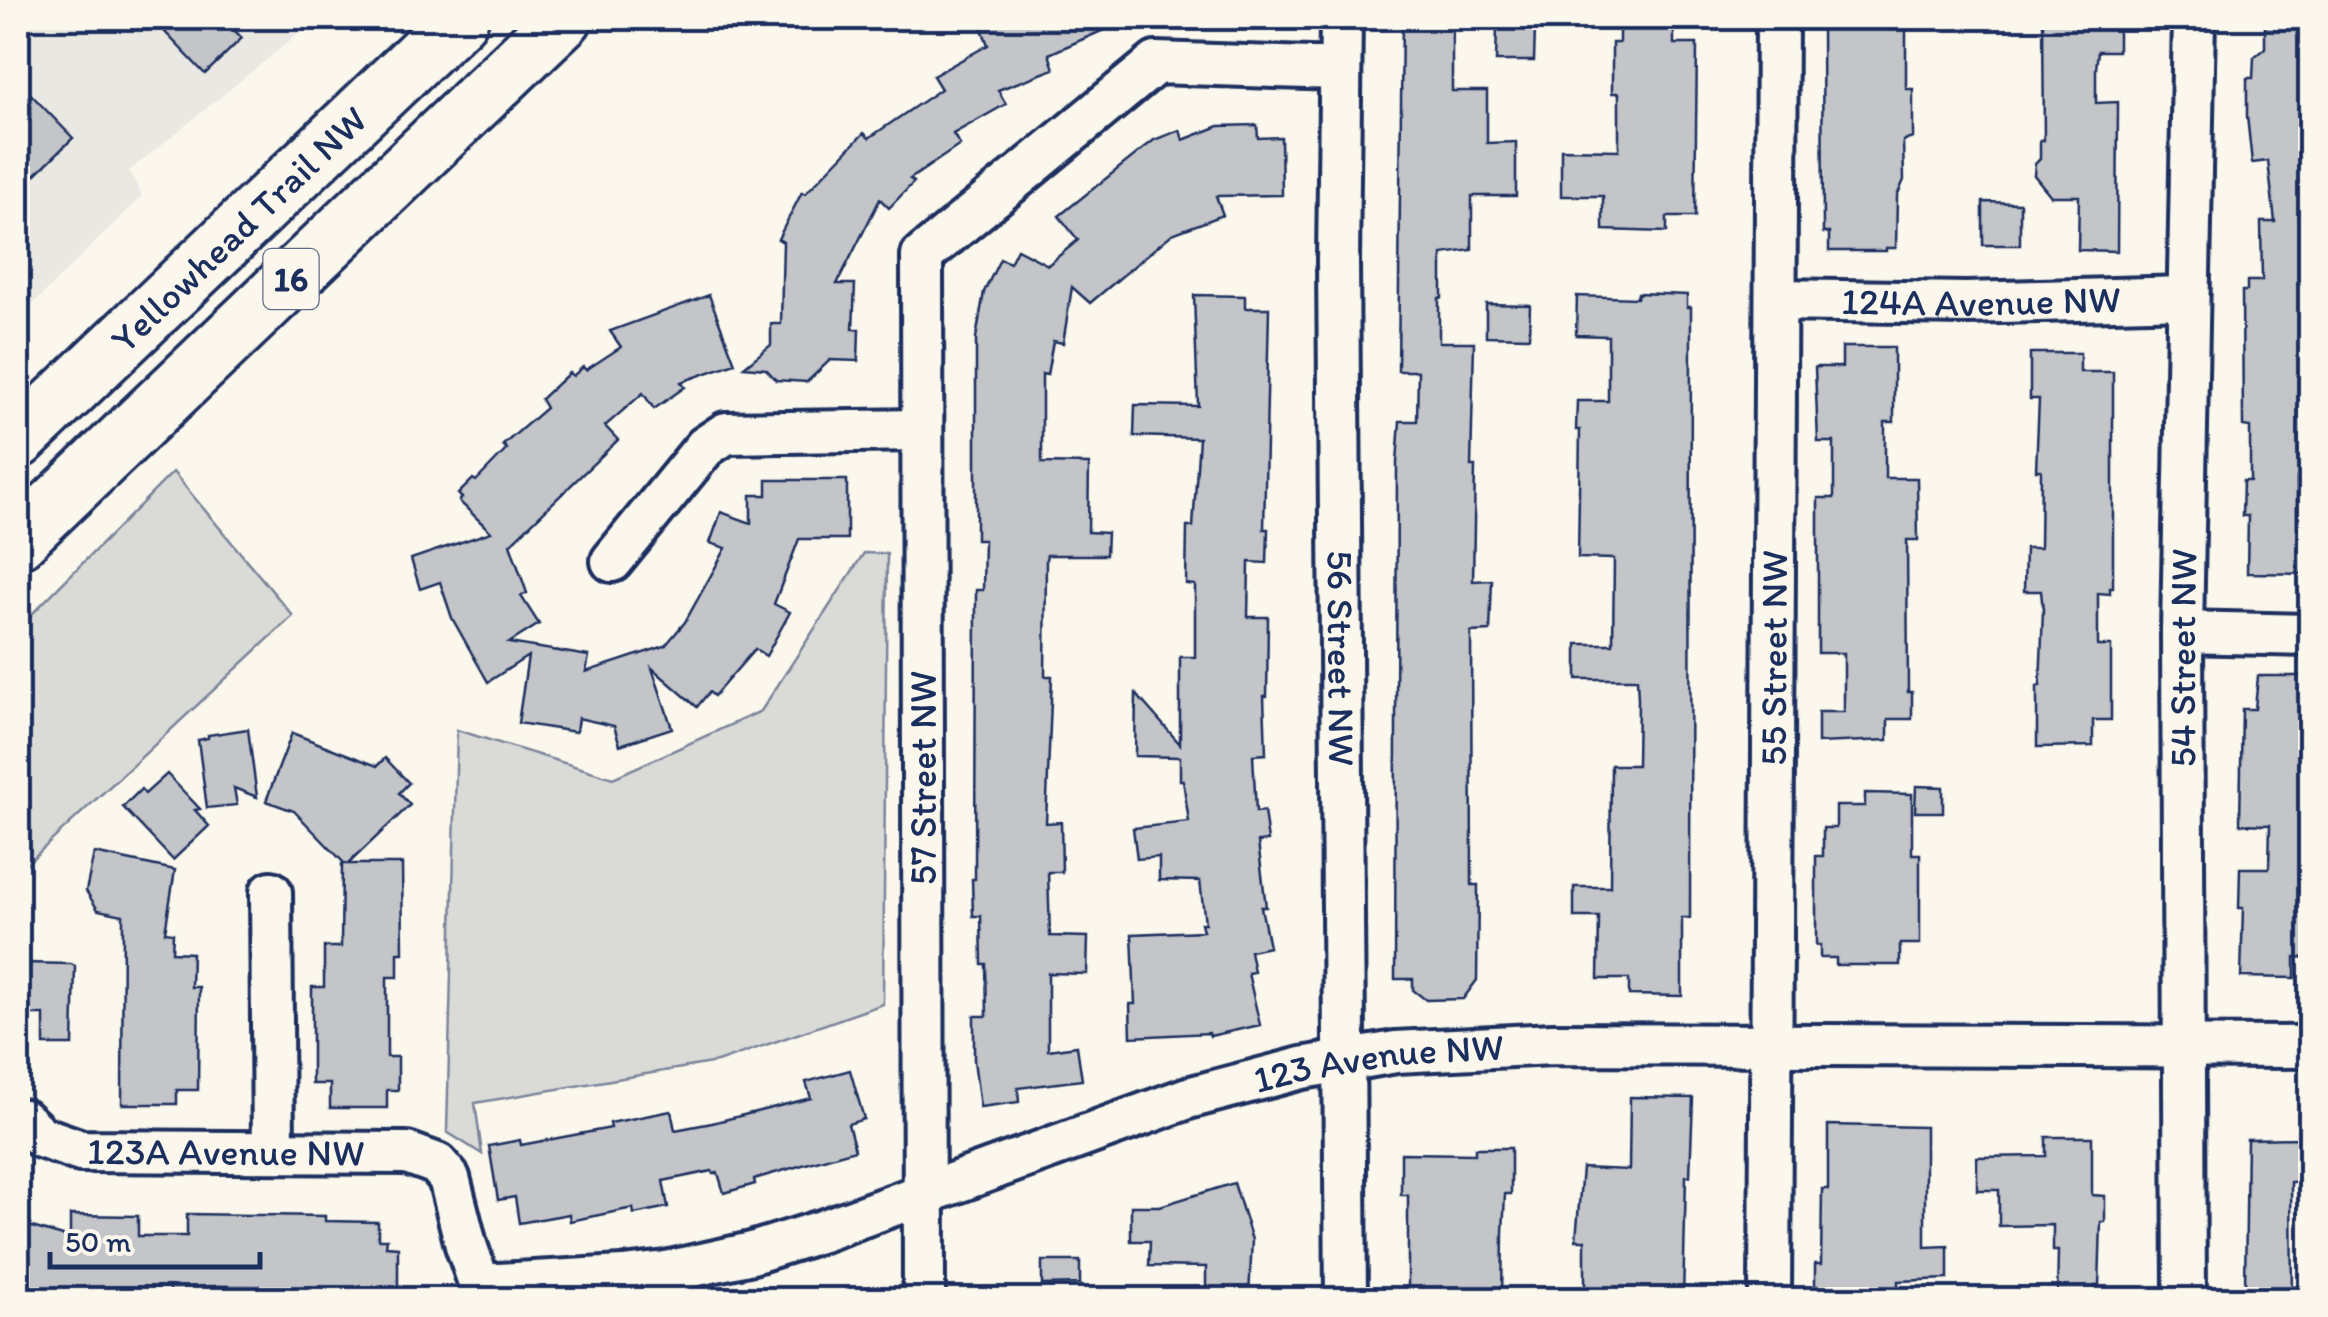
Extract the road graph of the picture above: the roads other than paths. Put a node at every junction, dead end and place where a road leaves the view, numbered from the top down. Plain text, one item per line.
1 (460, 18) edge
2 (564, 18) edge
3 (1341, 18) edge
4 (1777, 18) edge
5 (2194, 18) edge
6 (1340, 69) junction
7 (2187, 297) junction
8 (1776, 300) junction
9 (922, 430) junction
10 (18, 440) edge
11 (18, 540) edge
12 (612, 561) dead end
13 (2182, 632) junction
14 (2310, 635) edge
15 (270, 892) dead end
16 (1772, 1043) junction
17 (2186, 1048) junction
18 (2310, 1048) edge
19 (1346, 1060) junction
20 (22, 1120) dead end
21 (272, 1152) junction
22 (924, 1192) junction
23 (483, 1292) edge
24 (924, 1300) edge
25 (1346, 1300) edge
26 (1770, 1300) edge
27 (2186, 1300) edge

1 - 10 highway, Yellowhead Trail NW / 16
2 - 11 highway, Yellowhead Trail NW / 16
3 - 6 street, 56 Street NW
4 - 8 street, 55 Street NW
5 - 7 street, 54 Street NW
6 - 9 street, 57 Street NW
6 - 19 street, 56 Street NW
7 - 8 street, 124A Avenue NW
7 - 13 street, 54 Street NW
8 - 16 street, 55 Street NW
9 - 12 street
9 - 22 street, 57 Street NW
13 - 14 street
13 - 17 street, 54 Street NW
15 - 21 street
16 - 17 street, 123 Avenue NW
16 - 19 street, 123 Avenue NW
16 - 26 street, 55 Street NW
17 - 18 street, 123 Avenue NW
17 - 27 street, 54 Street NW
19 - 22 street, 123 Avenue NW
19 - 25 street, 56 Street NW
20 - 21 street, 123A Avenue NW
21 - 23 street, 123A Avenue NW
22 - 23 street, 123 Avenue NW
22 - 24 street, 57 Street NW

